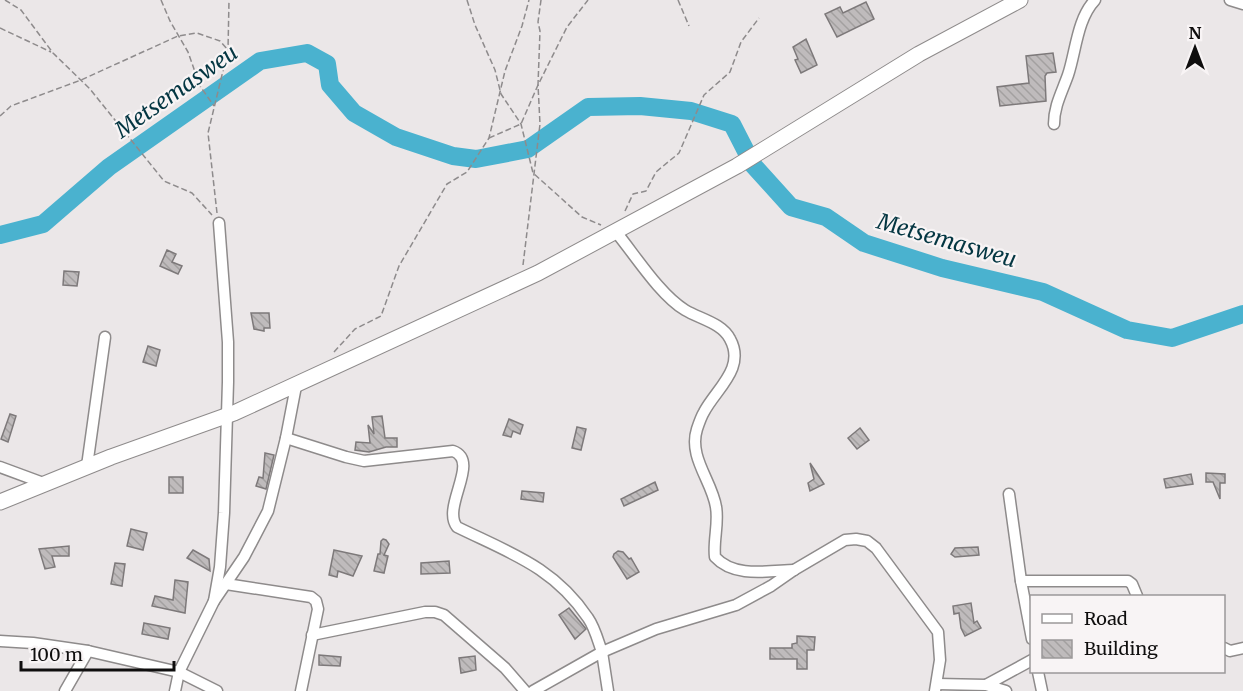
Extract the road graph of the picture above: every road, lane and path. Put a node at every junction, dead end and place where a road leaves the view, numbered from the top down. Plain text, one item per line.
1 (5, 0) edge
2 (161, 0) edge
3 (229, 0) edge
4 (467, 0) edge
5 (529, 0) edge
6 (541, 0) edge
7 (588, 0) edge
8 (678, 0) edge
9 (1095, 0) edge
10 (1230, 0) edge
11 (1016, 1) edge
12 (1243, 4) edge
13 (759, 18) dead end
14 (689, 26) dead end
15 (0, 28) edge
16 (178, 36) junction
17 (228, 50) junction
18 (53, 53) junction
19 (81, 80) junction
20 (538, 85) junction
21 (501, 94) junction
22 (214, 107) junction
23 (0, 117) edge
24 (521, 124) junction
25 (1054, 124) dead end
26 (489, 138) junction
27 (533, 173) junction
28 (625, 212) dead end
29 (219, 223) junction
30 (616, 232) junction
31 (521, 281) junction
32 (105, 337) dead end
33 (330, 371) junction
34 (297, 386) junction
35 (226, 417) junction
36 (286, 438) junction
37 (87, 466) junction
38 (0, 467) edge
39 (46, 484) junction
40 (1009, 494) dead end
41 (0, 502) edge
42 (794, 570) junction
43 (1021, 581) junction
44 (226, 584) junction
45 (1136, 595) edge
46 (214, 601) junction
47 (1030, 628) edge
48 (312, 635) junction
49 (0, 641) edge
50 (1225, 648) edge
51 (1243, 648) edge
52 (88, 651) junction
53 (602, 652) junction
54 (1030, 661) edge
55 (179, 672) junction
56 (1038, 673) edge
57 (986, 685) junction
58 (936, 687) edge
59 (65, 691) edge
60 (175, 691) edge
61 (217, 691) edge
62 (301, 691) edge
63 (525, 691) edge
64 (533, 691) edge
65 (608, 691) edge
66 (1006, 691) edge
67 (1042, 691) edge

1 - 18 path
2 - 16 path
3 - 17 path
4 - 21 path
5 - 21 path
6 - 20 path
7 - 20 path
8 - 14 path
9 - 25 street
10 - 12 street
11 - 30 street
13 - 28 path
15 - 18 path
16 - 17 path
16 - 19 path
16 - 22 path
17 - 22 path
18 - 19 path
19 - 23 path
19 - 29 path
20 - 24 path
20 - 27 path
21 - 24 path
21 - 26 path
22 - 29 path
24 - 26 path
24 - 27 path
26 - 33 path
27 - 30 path
27 - 31 path
29 - 35 street
30 - 31 street
30 - 42 street
31 - 33 street
32 - 37 street
33 - 34 street
34 - 35 street
34 - 36 street
35 - 37 street
35 - 46 street
36 - 44 street
36 - 53 street
37 - 39 street
38 - 39 street
39 - 41 street
40 - 43 street
42 - 53 street
42 - 58 street
43 - 45 street
43 - 47 street
44 - 46 street
44 - 48 street
46 - 55 street
48 - 62 street
48 - 63 street
49 - 52 street
50 - 51 street
52 - 55 street
52 - 59 street
53 - 64 street
53 - 65 street
54 - 57 street
55 - 60 street
55 - 61 street
56 - 67 street
57 - 58 street
57 - 66 street

